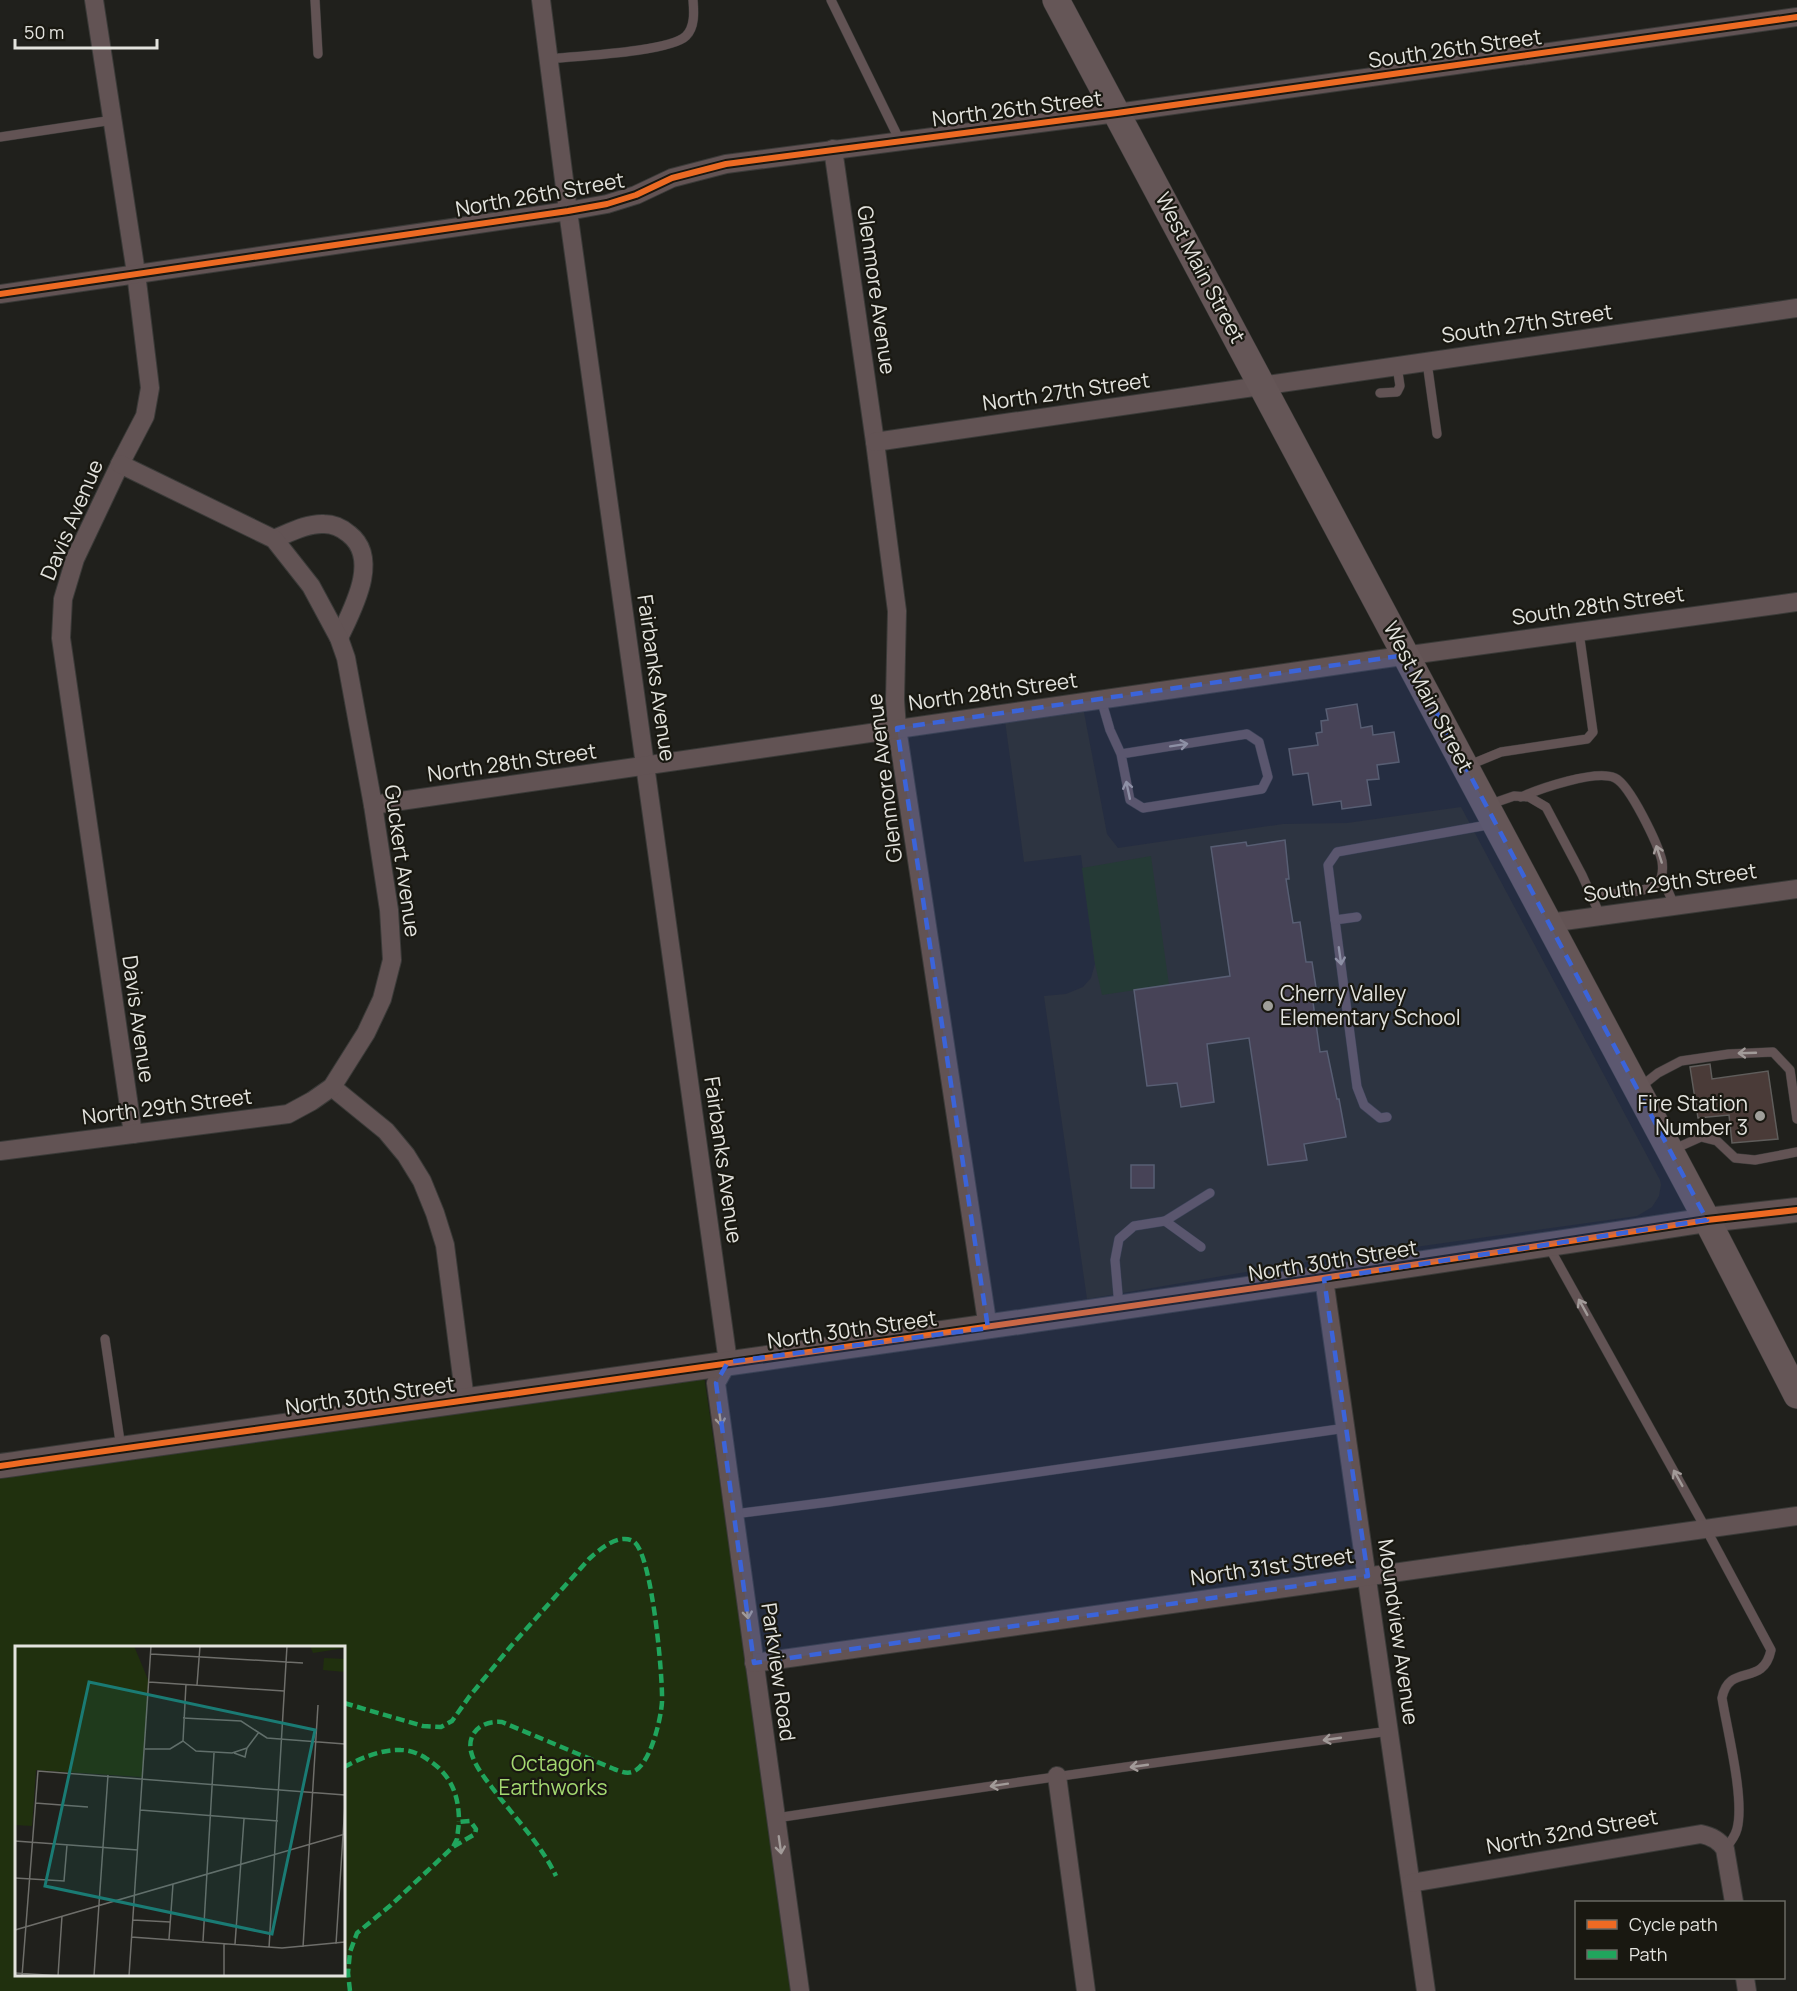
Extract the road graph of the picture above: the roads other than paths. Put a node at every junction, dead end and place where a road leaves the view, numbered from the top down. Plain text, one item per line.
1 (94, 0) edge
2 (315, 0) edge
3 (541, 0) edge
4 (693, 0) edge
5 (831, 0) edge
6 (1056, 0) edge
7 (1797, 17) edge
8 (318, 54) dead end
9 (548, 59) junction
10 (1117, 113) junction
11 (113, 120) junction
12 (0, 137) edge
13 (900, 141) junction
14 (833, 149) junction
15 (568, 211) junction
16 (136, 273) junction
17 (0, 294) edge
18 (1797, 308) edge
19 (1427, 362) junction
20 (1398, 366) junction
21 (1263, 386) junction
22 (1380, 393) dead end
23 (1437, 434) dead end
24 (875, 442) junction
25 (120, 464) junction
26 (274, 538) junction
27 (1797, 602) edge
28 (1579, 632) junction
29 (339, 638) junction
30 (1406, 655) junction
31 (1101, 699) junction
32 (897, 728) junction
33 (1121, 754) junction
34 (645, 766) junction
35 (1465, 766) junction
36 (1521, 796) junction
37 (373, 805) junction
38 (1491, 814) junction
39 (1662, 877) junction
40 (1797, 889) edge
41 (1591, 895) junction
42 (1674, 905) junction
43 (1600, 915) junction
44 (1357, 917) dead end
45 (1335, 920) junction
46 (1549, 923) junction
47 (1794, 1069) edge
48 (332, 1087) junction
49 (1637, 1089) junction
50 (1387, 1117) dead end
51 (1797, 1119) edge
52 (133, 1134) junction
53 (0, 1151) edge
54 (1670, 1151) junction
55 (1797, 1152) edge
56 (1210, 1193) dead end
57 (1797, 1210) edge
58 (1707, 1220) junction
59 (1165, 1221) junction
60 (1548, 1245) junction
61 (1201, 1247) dead end
62 (1324, 1279) junction
63 (1119, 1309) junction
64 (988, 1328) junction
65 (105, 1340) dead end
66 (728, 1362) junction
67 (1797, 1395) edge
68 (465, 1400) junction
69 (1346, 1428) junction
70 (121, 1448) junction
71 (0, 1466) edge
72 (734, 1514) junction
73 (1797, 1516) edge
74 (1706, 1529) junction
75 (1368, 1576) junction
76 (754, 1663) junction
77 (1390, 1731) junction
78 (1057, 1776) junction
79 (776, 1818) junction
80 (1727, 1854) junction
81 (1411, 1883) junction
82 (1734, 1901) edge
83 (800, 1991) edge
84 (1086, 1991) edge
85 (1426, 1991) edge

1 - 11 street, Davis Avenue
2 - 8 lane
3 - 9 street, Fairbanks Avenue
4 - 9 lane
5 - 13 lane
6 - 10 main road, West Main Street
7 - 10 street, South 26th Street
9 - 15 street, Fairbanks Avenue
10 - 13 street, North 26th Street
10 - 21 main road, West Main Street
11 - 12 lane
11 - 16 street, Davis Avenue
13 - 14 street, North 26th Street
14 - 15 street, North 26th Street
14 - 24 street, Glenmore Avenue
15 - 16 street, North 26th Street
15 - 34 street, Fairbanks Avenue
16 - 17 street, North 26th Street
16 - 25 street, Davis Avenue
18 - 19 street, South 27th Street
19 - 20 street, South 27th Street
19 - 23 lane
20 - 21 street, South 27th Street
20 - 22 lane
21 - 24 street, North 27th Street
21 - 30 main road, West Main Street
24 - 32 street, Glenmore Avenue
25 - 26 street, Guckert Avenue
25 - 52 street, Davis Avenue
26 - 29 street, Guckert Avenue
26 - 29 street
27 - 28 street, South 28th Street
28 - 30 street, South 28th Street
28 - 35 lane
29 - 37 street, Guckert Avenue
30 - 31 street, North 28th Street
30 - 35 main road, West Main Street
31 - 32 street, North 28th Street
31 - 33 lane
32 - 34 street, North 28th Street
32 - 64 street, Glenmore Avenue
33 -> 33 lane
34 - 37 street, North 28th Street
34 - 66 street, Fairbanks Avenue
35 - 38 main road, West Main Street
36 - 38 lane
39 -> 36 lane
36 - 41 lane
37 - 48 street, Guckert Avenue
38 - 45 lane
38 - 46 main road, West Main Street
39 - 41 lane
39 - 42 lane
40 - 42 street, South 29th Street
41 - 43 lane
42 - 43 street, South 29th Street
43 - 46 street, South 29th Street
44 - 45 lane
45 -> 50 lane
46 - 49 main road, West Main Street
47 -> 49 lane
47 - 51 lane
48 - 52 street, North 29th Street
48 - 68 street
49 - 54 main road, West Main Street
52 - 53 street, North 29th Street
54 - 55 lane
54 - 58 main road, West Main Street
56 - 59 lane
57 - 58 street, North 30th Street
58 - 60 street, North 30th Street
58 - 67 main road, West Main Street
59 - 61 lane
59 - 63 lane
60 - 62 street, North 30th Street
74 -> 60 lane
62 - 63 street, North 30th Street
62 - 69 street, Moundview Avenue
63 - 64 street, North 30th Street
64 - 66 street, North 30th Street
65 - 70 lane
66 - 68 street, North 30th Street
66 -> 72 street, Parkview Road
68 - 70 street, North 30th Street
69 - 72 lane
69 - 75 street, Moundview Avenue
70 - 71 street, North 30th Street
72 -> 76 street, Parkview Road
73 - 74 street, North 31st Street
74 - 75 street, North 31st Street
74 - 80 lane
75 - 76 street, North 31st Street
75 - 77 street, Moundview Avenue
76 - 79 street, Parkview Road
77 -> 78 lane
77 - 81 street, Moundview Avenue
78 -> 79 lane
78 - 84 street
79 -> 83 street, Parkview Road
80 - 81 street, North 32nd Street
80 - 82 street
81 - 85 street, Moundview Avenue

